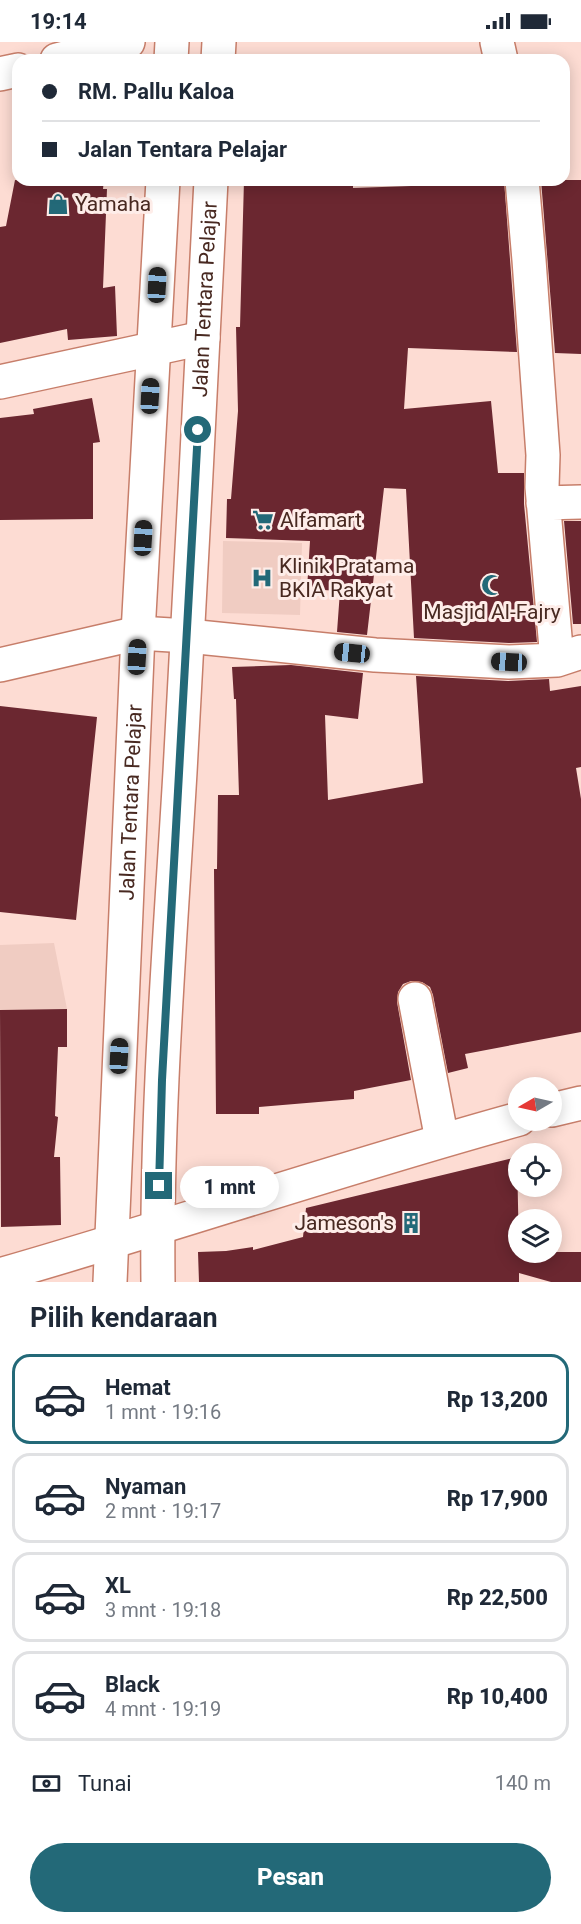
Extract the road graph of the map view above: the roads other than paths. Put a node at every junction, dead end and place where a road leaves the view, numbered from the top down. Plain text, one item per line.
1 (128, 42) edge
2 (81, 54) edge
3 (163, 186) edge
4 (211, 186) edge
5 (523, 186) edge
6 (203, 338) junction
7 (153, 348) junction
8 (0, 382) edge
9 (581, 502) edge
10 (543, 503) junction
11 (138, 633) junction
12 (188, 636) junction
13 (569, 656) edge
14 (0, 665) edge
15 (415, 999) dead end
16 (581, 1103) edge
17 (562, 1108) edge
18 (508, 1122) edge
19 (442, 1140) junction
20 (157, 1228) junction
21 (111, 1243) junction
22 (0, 1275) edge
23 (110, 1282) edge
24 (158, 1282) edge

1 - 2 main road
3 - 7 main road, Jalan Tentara Pelajar
4 - 6 main road, Jalan Tentara Pelajar
5 - 10 main road
6 - 7 main road
6 - 12 main road, Jalan Tentara Pelajar
7 - 8 main road
7 - 11 main road, Jalan Tentara Pelajar
9 - 10 main road
10 - 13 main road
11 - 12 main road
11 - 14 main road
11 - 21 main road, Jalan Tentara Pelajar
12 - 13 main road
12 - 20 main road, Jalan Tentara Pelajar
15 - 19 main road
16 - 17 main road
18 - 19 main road
19 - 20 main road
20 - 21 main road
20 - 24 main road, Jalan Tentara Pelajar
21 - 22 main road
21 - 23 main road, Jalan Tentara Pelajar

